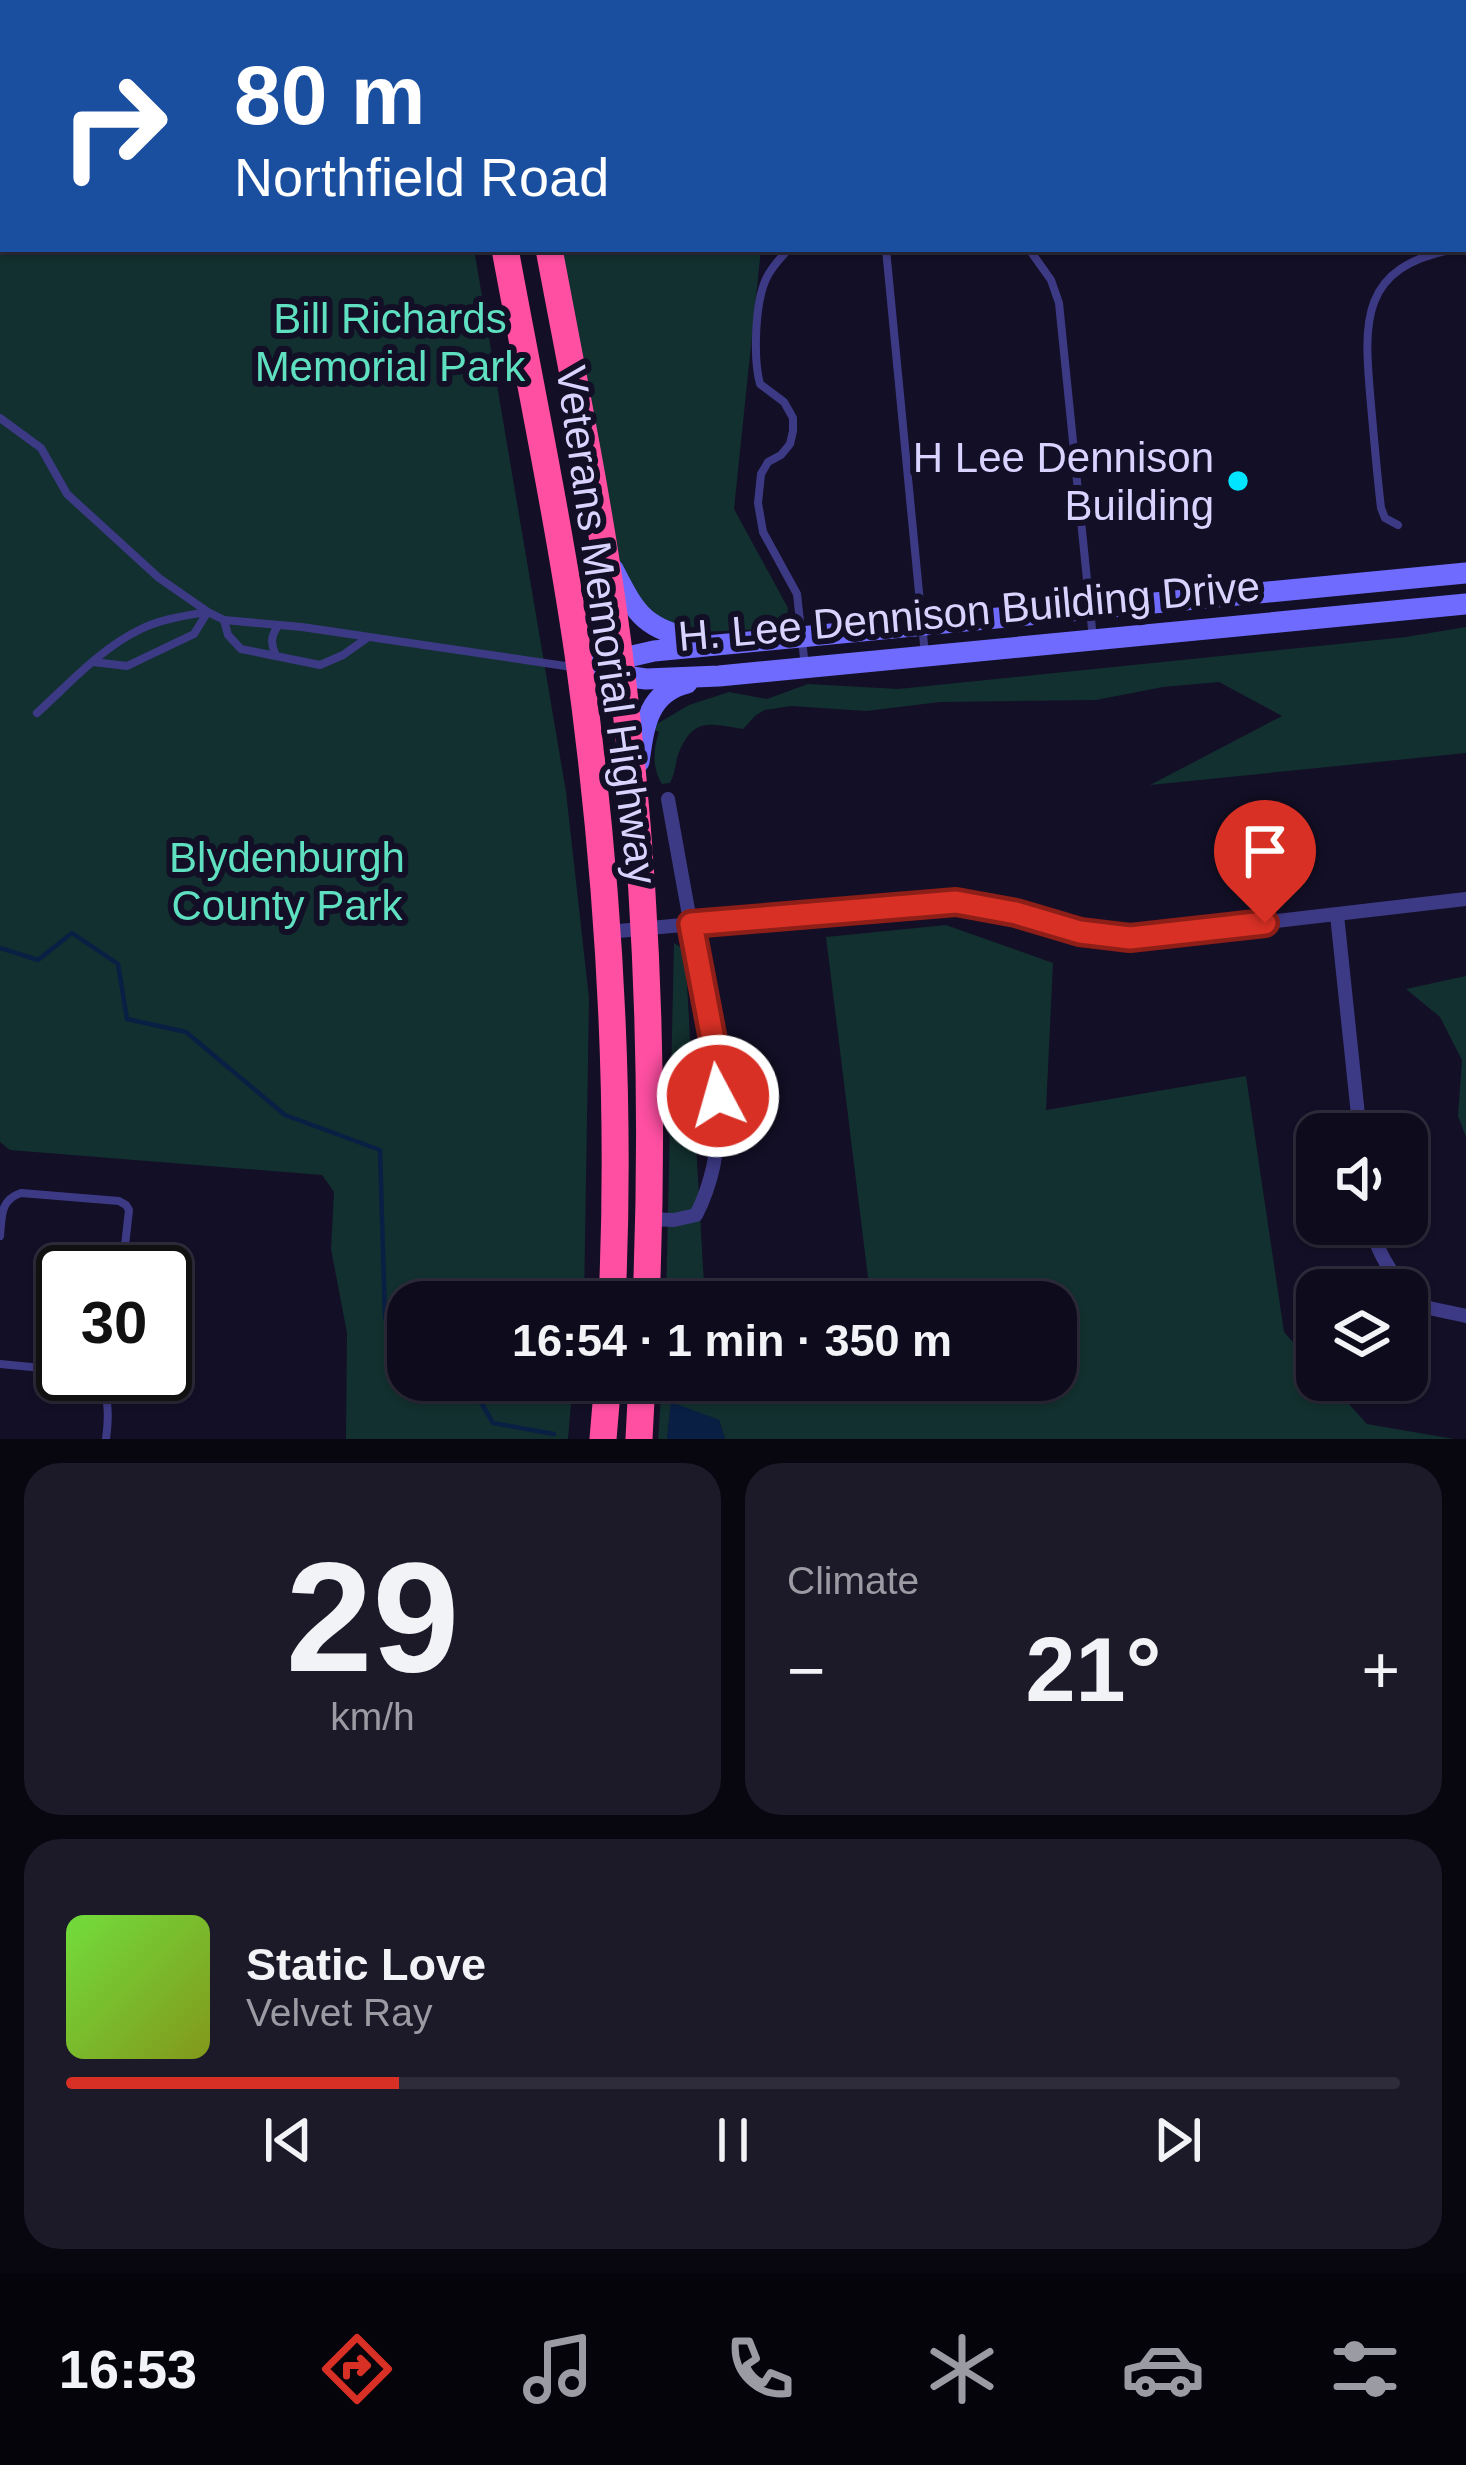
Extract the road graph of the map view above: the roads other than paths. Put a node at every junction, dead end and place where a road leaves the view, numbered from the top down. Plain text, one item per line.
1 (506, 252) edge
2 (550, 252) edge
3 (786, 252) edge
4 (886, 252) edge
5 (1031, 252) edge
6 (1443, 252) edge
7 (0, 418) edge
8 (1398, 525) dead end
9 (604, 552) junction
10 (1466, 573) edge
11 (1267, 592) junction
12 (1466, 604) edge
13 (1090, 609) junction
14 (208, 612) junction
15 (224, 620) junction
16 (1269, 623) junction
17 (279, 625) junction
18 (922, 625) junction
19 (802, 637) junction
20 (369, 638) junction
21 (1094, 640) junction
22 (716, 645) junction
23 (276, 656) junction
24 (925, 657) junction
25 (92, 662) junction
26 (621, 667) junction
27 (580, 668) junction
28 (806, 668) junction
29 (719, 676) junction
30 (37, 713) dead end
31 (634, 792) junction
32 (668, 800) dead end
33 (1466, 899) edge
34 (1336, 915) junction
35 (691, 924) junction
36 (645, 928) junction
37 (608, 932) junction
38 (1358, 1113) edge
39 (649, 1219) junction
40 (0, 1236) edge
41 (125, 1245) edge
42 (612, 1281) edge
43 (647, 1281) edge
44 (1428, 1307) edge
45 (1466, 1316) edge
46 (0, 1364) edge
47 (36, 1367) edge
48 (107, 1401) edge
49 (606, 1401) edge
50 (641, 1401) edge
51 (106, 1439) edge
52 (603, 1439) edge
53 (638, 1439) edge

1 - 27 highway, Veterans Memorial Highway
2 - 9 highway, Veterans Memorial Highway
3 - 19 lane
4 - 18 lane
5 - 13 lane
6 - 8 lane
7 - 14 lane
9 - 22 street
9 - 26 highway, Veterans Memorial Highway
10 - 11 street, H. Lee Dennison Building Drive
11 - 13 street, H. Lee Dennison Building Drive
11 - 16 street
12 - 16 street, H. Lee Dennison Building Drive
13 - 18 street, H. Lee Dennison Building Drive
13 - 21 lane
14 - 15 lane
14 - 25 lane
14 - 25 lane
15 - 17 lane
15 - 23 lane
16 - 21 street, H. Lee Dennison Building Drive
17 - 20 lane
17 - 23 lane
18 - 19 street, H. Lee Dennison Building Drive
18 - 24 lane
19 - 22 street, H. Lee Dennison Building Drive
19 - 28 lane
20 - 23 lane
20 - 27 lane
21 - 24 street, H. Lee Dennison Building Drive
22 - 26 street, H. Lee Dennison Building Drive
24 - 28 street, H. Lee Dennison Building Drive
25 - 30 lane
26 - 27 street, H. Lee Dennison Building Drive
26 - 29 street, H. Lee Dennison Building Drive
26 - 31 highway, Veterans Memorial Highway
27 - 37 highway, Veterans Memorial Highway
28 - 29 street, H. Lee Dennison Building Drive
29 - 31 street
31 - 36 highway, Veterans Memorial Highway
32 - 35 street
33 - 34 street
34 - 35 street
34 - 38 street
35 - 36 street
35 - 39 street
36 - 37 street
36 - 39 highway, Veterans Memorial Highway
37 - 42 highway, Veterans Memorial Highway
39 - 43 highway, Veterans Memorial Highway
40 - 41 lane
44 - 45 street
46 - 47 lane
48 - 51 lane
49 - 52 highway
50 - 53 highway

